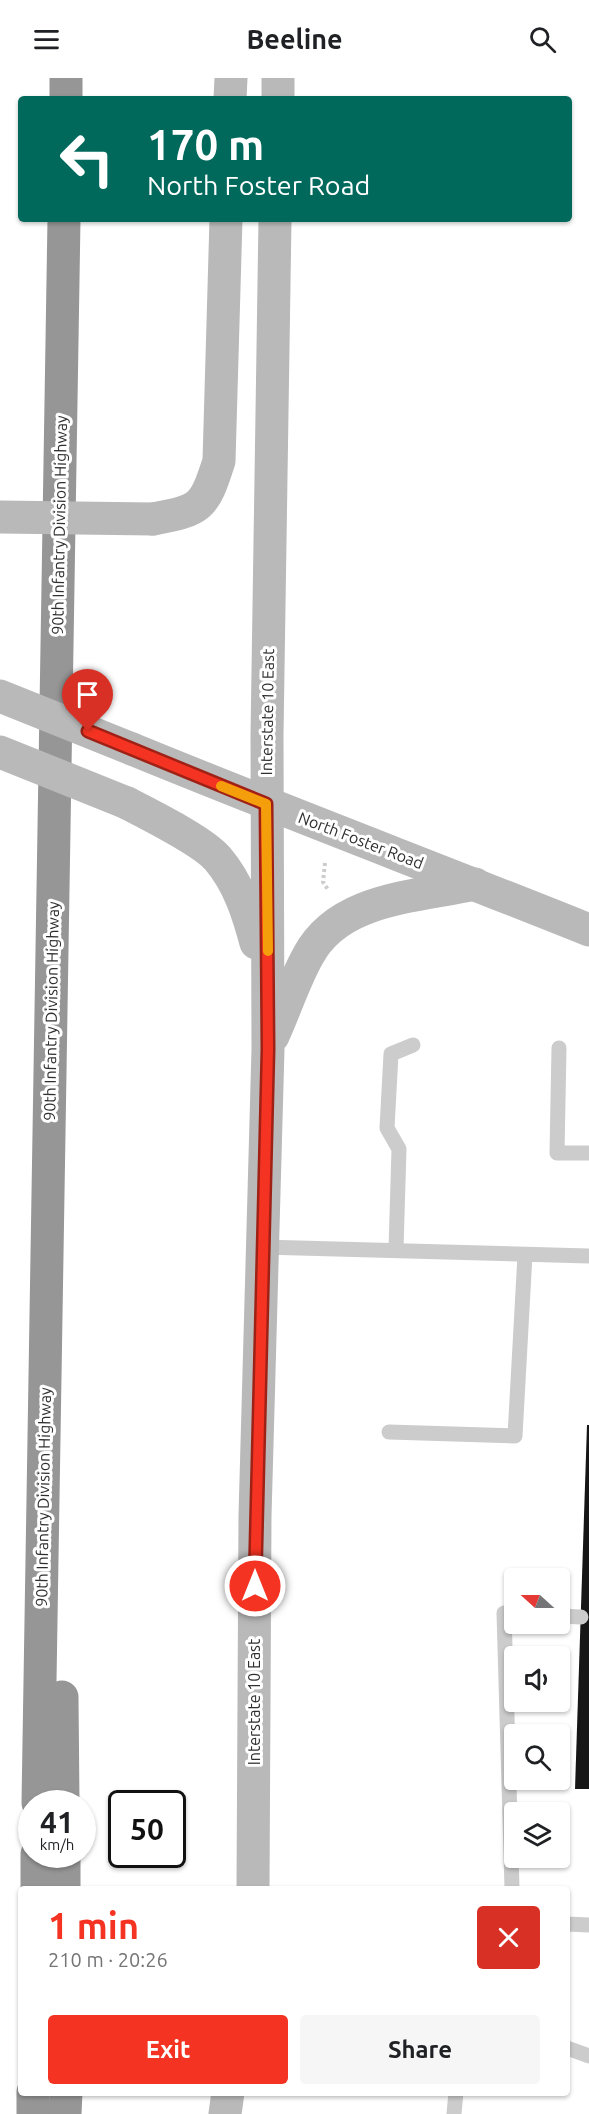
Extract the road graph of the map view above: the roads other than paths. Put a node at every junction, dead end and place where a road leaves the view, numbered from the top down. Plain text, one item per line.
1 (66, 78) edge
2 (231, 78) edge
3 (278, 78) edge
4 (66, 96) edge
5 (230, 96) edge
6 (278, 96) edge
7 (64, 222) edge
8 (226, 222) edge
9 (275, 222) edge
10 (0, 517) edge
11 (0, 696) edge
12 (0, 752) edge
13 (266, 804) junction
14 (475, 884) junction
15 (589, 930) edge
16 (268, 985) junction
17 (413, 1045) dead end
18 (559, 1048) dead end
19 (268, 1049) junction
20 (589, 1153) edge
21 (262, 1247) junction
22 (396, 1249) junction
23 (525, 1255) junction
24 (589, 1256) edge
25 (389, 1431) dead end
26 (42, 1589) junction
27 (570, 1616) edge
28 (581, 1617) dead end
29 (505, 1634) edge
30 (38, 1790) edge
31 (63, 1790) edge
32 (37, 1868) edge
33 (64, 1868) edge
34 (37, 1886) edge
35 (64, 1886) edge
36 (253, 1886) edge
37 (512, 1886) edge
38 (570, 1924) edge
39 (589, 1925) edge
40 (570, 2049) edge
41 (589, 2056) edge
42 (33, 2096) edge
43 (66, 2096) edge
44 (227, 2096) edge
45 (456, 2096) edge
46 (33, 2114) edge
47 (65, 2114) edge
48 (225, 2114) edge
49 (454, 2114) edge

1 - 4 highway
2 - 5 main road
3 - 6 main road
7 - 26 highway, 90th Infantry Division Highway
8 - 10 main road, bridge
9 - 13 main road, Interstate 10 East
11 - 13 main road, North Foster Road, bridge
12 - 16 main road, bridge
13 - 14 main road, North Foster Road
13 - 16 main road, Interstate 10 East
14 - 15 main road, North Foster Road
14 - 19 main road
16 - 19 main road, Interstate 10 East
17 - 22 lane
18 - 20 lane
19 - 21 main road, Interstate 10 East
21 - 22 lane
21 - 36 main road, Interstate 10 East
22 - 23 lane
23 - 24 lane
23 - 25 lane
26 - 30 highway, 90th Infantry Division Highway
26 - 31 highway
27 - 28 lane
29 - 37 lane
32 - 34 highway
33 - 35 highway
38 - 39 lane
40 - 41 lane
42 - 46 highway
43 - 47 highway
44 - 48 main road
45 - 49 lane

